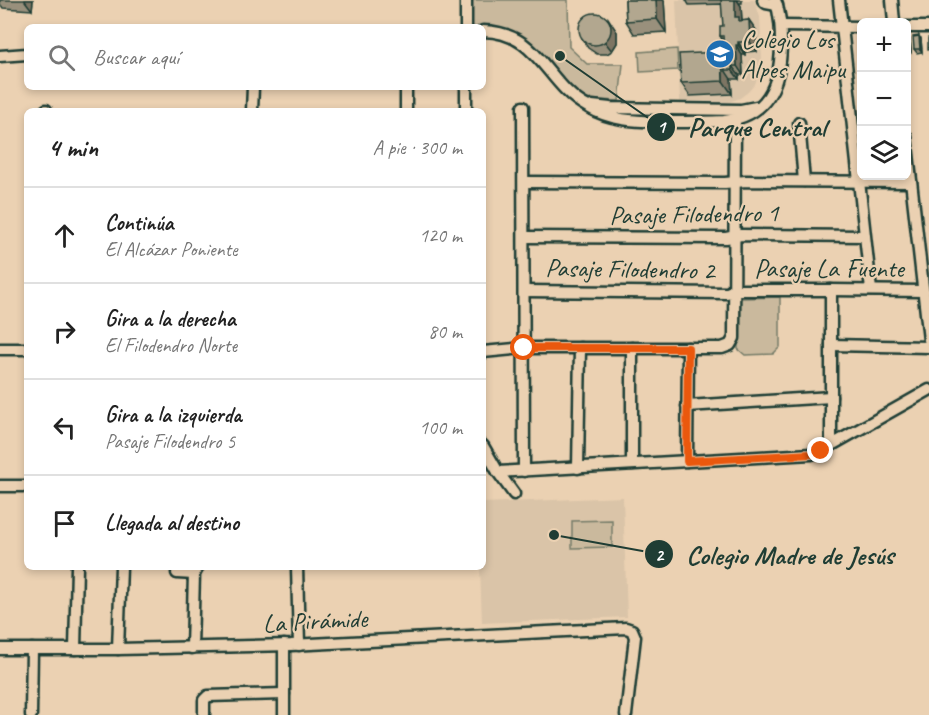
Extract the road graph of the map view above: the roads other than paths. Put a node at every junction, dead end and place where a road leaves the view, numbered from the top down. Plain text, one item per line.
1 (466, 0) edge
2 (763, 0) edge
3 (839, 0) edge
4 (892, 0) edge
5 (776, 3) edge
6 (894, 18) edge
7 (466, 24) edge
8 (781, 26) junction
9 (842, 27) junction
10 (857, 27) edge
11 (911, 27) edge
12 (929, 27) edge
13 (486, 31) edge
14 (24, 54) edge
15 (0, 56) edge
16 (253, 90) edge
17 (406, 90) dead end
18 (466, 90) edge
19 (577, 101) junction
20 (760, 106) junction
21 (524, 107) dead end
22 (252, 108) edge
23 (406, 108) edge
24 (466, 108) edge
25 (735, 120) junction
26 (799, 123) dead end
27 (804, 181) junction
28 (524, 182) junction
29 (734, 182) junction
30 (858, 182) junction
31 (911, 182) joint
32 (734, 236) junction
33 (864, 236) junction
34 (524, 237) junction
35 (734, 290) junction
36 (831, 290) junction
37 (871, 290) junction
38 (524, 291) junction
39 (924, 291) junction
40 (929, 340) edge
41 (831, 345) junction
42 (929, 347) edge
43 (524, 348) junction
44 (580, 348) junction
45 (632, 348) junction
46 (688, 348) junction
47 (0, 349) edge
48 (24, 349) edge
49 (486, 352) edge
50 (929, 390) edge
51 (831, 397) junction
52 (687, 406) junction
53 (831, 445) junction
54 (486, 451) edge
55 (687, 461) junction
56 (632, 464) junction
57 (578, 468) junction
58 (524, 471) junction
59 (498, 472) junction
60 (0, 486) edge
61 (24, 486) edge
62 (514, 494) dead end
63 (77, 570) edge
64 (121, 570) edge
65 (196, 570) edge
66 (297, 570) edge
67 (177, 573) dead end
68 (284, 645) junction
69 (300, 645) junction
70 (192, 648) junction
71 (0, 649) edge
72 (32, 649) junction
73 (75, 649) junction
74 (118, 649) junction
75 (284, 694) junction
76 (31, 715) edge
77 (204, 715) edge
78 (284, 715) edge
79 (626, 715) edge

1 - 7 street
2 - 5 street
3 - 9 street
4 - 6 street
5 - 8 street
8 - 9 street
8 - 20 street
9 - 10 street
9 - 30 street
11 - 12 street
13 - 19 street
14 - 15 street
16 - 22 street
17 - 23 street
18 - 24 street
19 - 20 street
19 - 25 street
20 - 25 street
21 - 28 street
25 - 29 street
26 - 27 street
27 - 29 street
27 - 30 street
28 - 29 street
28 - 34 street
29 - 32 street
30 - 31 street
30 - 33 street
31 - 39 street
32 - 33 street, Pasaje Filodendro 1
32 - 34 street, Pasaje Filodendro 1
32 - 35 street
33 - 37 street
34 - 38 street
35 - 36 street, Pasaje La Fuente
35 - 38 street, Pasaje Filodendro 2
35 - 46 street
36 - 37 street, Pasaje La Fuente
36 - 41 street
37 - 39 street, Pasaje La Fuente
38 - 43 street
39 - 40 street
41 - 42 street
41 - 51 street
43 - 44 street
43 - 49 street
43 - 58 street
44 - 45 street
44 - 57 street
45 - 46 street
45 - 56 street
46 - 52 street
47 - 48 street
50 - 53 street
51 - 52 street
51 - 53 street
52 - 55 street
53 - 55 street
54 - 59 street
55 - 56 street
56 - 57 street
57 - 58 street
58 - 59 street
59 - 62 street
60 - 61 street
63 - 73 street
64 - 74 street
65 - 67 street
65 - 70 street
66 - 69 street
68 - 69 street, La Pirámide
68 - 70 street, La Pirámide
68 - 75 street
69 - 79 street, La Pirámide
70 - 74 street, La Pirámide
71 - 72 street, La Pirámide
72 - 73 street, La Pirámide
72 - 76 street
73 - 74 street, La Pirámide
75 - 77 street
75 - 78 street

